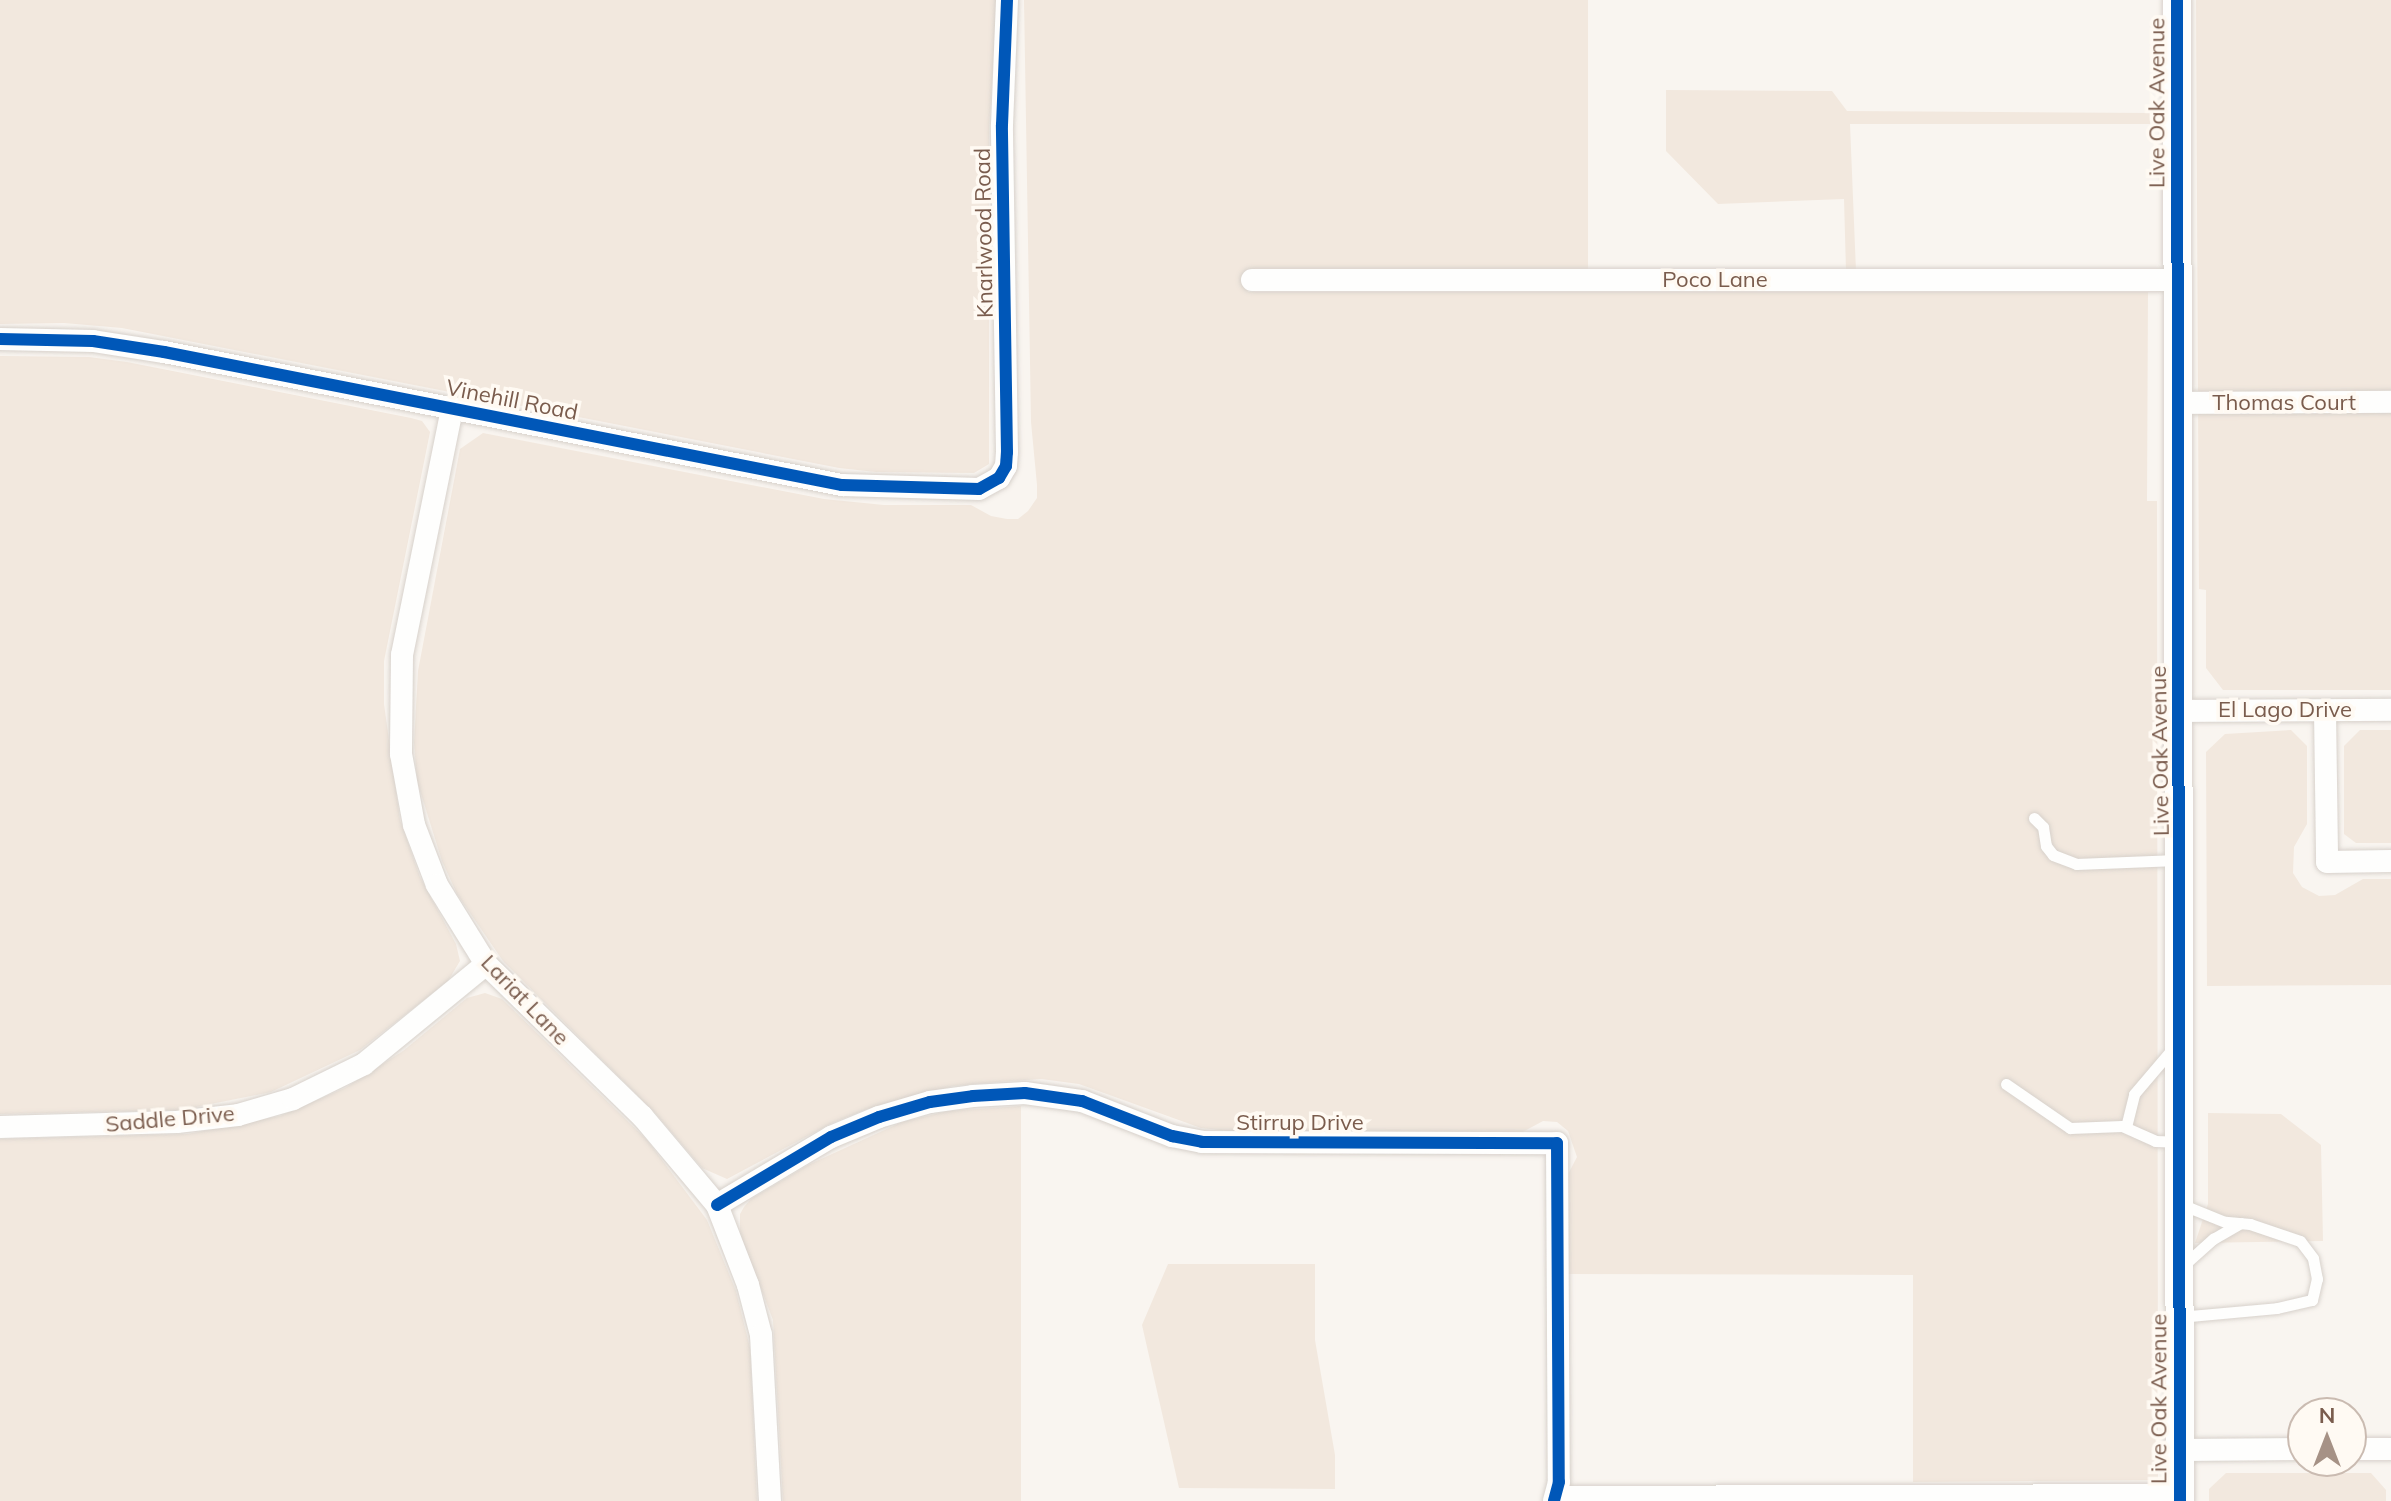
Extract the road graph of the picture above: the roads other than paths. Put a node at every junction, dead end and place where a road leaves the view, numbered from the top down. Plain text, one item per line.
1 (1007, 0) edge
2 (2177, 0) edge
3 (1252, 280) dead end
4 (2178, 280) junction
5 (0, 339) edge
6 (2391, 402) edge
7 (2177, 403) junction
8 (452, 409) junction
9 (1006, 466) joint
10 (2391, 710) edge
11 (2180, 711) junction
12 (2325, 711) junction
13 (2034, 818) dead end
14 (2181, 860) junction
15 (2391, 861) edge
16 (486, 964) junction
17 (2180, 1041) junction
18 (2006, 1084) dead end
19 (0, 1127) edge
20 (2126, 1127) junction
21 (2179, 1142) junction
22 (2179, 1204) junction
23 (717, 1205) junction
24 (2241, 1223) junction
25 (2179, 1270) junction
26 (2178, 1317) junction
27 (2287, 1449) edge
28 (2367, 1449) edge
29 (2391, 1449) edge
30 (2180, 1450) junction
31 (2180, 1498) edge
32 (1556, 1499) edge
33 (770, 1501) edge

1 - 9 street, Knarlwood Road
2 - 4 street, Live Oak Avenue
3 - 4 street, Poco Lane
4 - 7 street, Live Oak Avenue
5 - 8 street, Vinehill Road
6 - 7 street, Thomas Court
7 - 11 street, Live Oak Avenue
8 - 9 street, Vinehill Road
8 - 16 street, Lariat Lane
10 - 12 street, El Lago Drive
11 - 12 street, El Lago Drive
11 - 14 street, Live Oak Avenue
12 - 15 street
13 - 14 lane
14 - 17 street, Live Oak Avenue
16 - 19 street, Saddle Drive
16 - 23 street, Lariat Lane
17 - 20 lane
17 - 21 street, Live Oak Avenue
18 - 20 lane
20 - 21 lane
21 - 22 street, Live Oak Avenue
22 - 24 lane
22 - 25 street, Live Oak Avenue
23 - 32 street, Stirrup Drive
23 - 33 street, Lariat Lane
24 - 25 lane
24 - 26 lane
25 - 26 street, Live Oak Avenue
26 - 30 street, Live Oak Avenue
27 - 30 street
28 - 29 street
30 - 31 street, Live Oak Avenue
31 - 32 street

